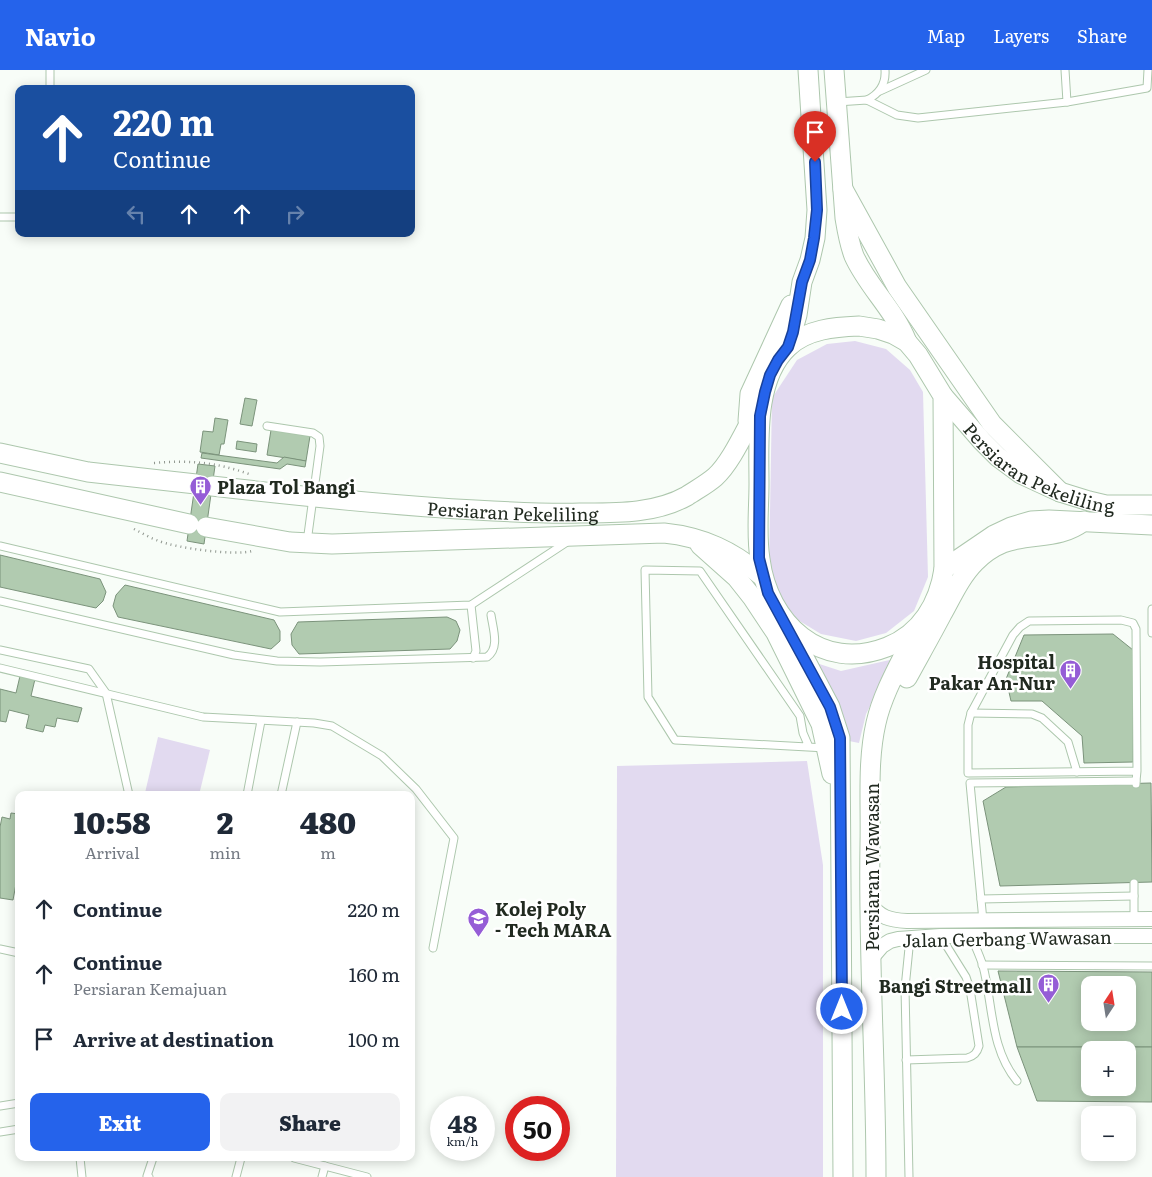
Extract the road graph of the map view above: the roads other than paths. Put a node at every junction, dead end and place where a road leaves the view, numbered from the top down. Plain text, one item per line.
1 (50, 70) edge
2 (808, 70) edge
3 (834, 70) edge
4 (885, 70) edge
5 (926, 70) edge
6 (1065, 70) edge
7 (1148, 70) edge
8 (50, 85) edge
9 (880, 91) junction
10 (867, 100) junction
11 (837, 102) junction
12 (1066, 102) junction
13 (843, 188) junction
14 (0, 217) edge
15 (15, 217) edge
16 (802, 282) junction
17 (907, 342) junction
18 (788, 347) junction
19 (943, 396) junction
20 (763, 399) junction
21 (748, 425) junction
22 (266, 426) dead end
23 (0, 453) edge
24 (0, 482) edge
25 (1060, 492) junction
26 (313, 498) junction
27 (1152, 505) edge
28 (1084, 521) junction
29 (1152, 524) edge
30 (577, 536) junction
31 (689, 536) junction
32 (307, 543) junction
33 (0, 546) edge
34 (944, 569) junction
35 (763, 577) junction
36 (0, 601) edge
37 (471, 605) junction
38 (1152, 609) edge
39 (491, 615) dead end
40 (786, 623) junction
41 (919, 626) junction
42 (1152, 633) edge
43 (0, 650) edge
44 (473, 658) junction
45 (0, 668) edge
46 (106, 693) junction
47 (971, 713) junction
48 (261, 721) junction
49 (297, 722) junction
50 (803, 733) junction
51 (797, 747) junction
52 (871, 747) junction
53 (818, 748) junction
54 (1137, 771) junction
55 (1077, 772) junction
56 (968, 773) junction
57 (970, 783) junction
58 (128, 791) edge
59 (248, 791) edge
60 (281, 791) edge
61 (840, 805) junction
62 (1134, 883) dead end
63 (1134, 896) junction
64 (981, 899) junction
65 (869, 903) junction
66 (1134, 919) junction
67 (1152, 919) edge
68 (983, 922) junction
69 (940, 936) junction
70 (971, 936) junction
71 (1152, 936) edge
72 (910, 938) junction
73 (434, 948) dead end
74 (0, 949) edge
75 (15, 952) edge
76 (870, 960) junction
77 (982, 965) junction
78 (1152, 966) edge
79 (906, 1060) junction
80 (1018, 1081) dead end
81 (15, 1104) edge
82 (0, 1106) edge
83 (15, 1130) edge
84 (0, 1132) edge
85 (80, 1161) edge
86 (152, 1161) edge
87 (240, 1161) edge
88 (306, 1161) edge
89 (325, 1166) junction
90 (82, 1177) edge
91 (149, 1177) edge
92 (236, 1177) edge
93 (322, 1177) edge
94 (367, 1177) edge
95 (843, 1177) edge
96 (876, 1177) edge
97 (909, 1177) edge

1 - 8 lane
2 - 16 main road
3 - 11 main road
4 - 9 lane
5 - 9 lane
6 - 12 lane
7 - 12 lane
9 - 10 lane
10 - 11 lane
10 - 12 lane
11 - 13 main road
13 - 17 main road
13 - 25 main road
14 - 15 lane
16 - 18 main road
16 - 21 main road
17 - 18 main road
17 - 19 main road, Persiaran Pekeliling
18 - 20 main road
19 - 25 main road, Persiaran Pekeliling
19 - 34 main road
20 - 21 main road, Persiaran Pekeliling
20 - 35 main road
21 - 26 main road, Persiaran Pekeliling
22 - 26 lane
23 - 26 main road, Persiaran Pekeliling
24 - 32 main road, Persiaran Pekeliling
25 - 27 main road, Persiaran Pekeliling
26 - 32 lane
28 - 29 main road, Persiaran Pekeliling
28 - 34 main road, Persiaran Pekeliling
28 - 52 main road
30 - 31 main road, Persiaran Pekeliling
30 - 32 main road, Persiaran Pekeliling
30 - 37 lane
31 - 35 main road, Persiaran Pekeliling
31 - 53 main road
33 - 37 lane
34 - 41 main road
35 - 40 main road
36 - 44 lane
37 - 44 lane
38 - 42 lane
39 - 44 lane
40 - 41 main road
40 - 61 main road, Persiaran Wawasan
41 - 52 main road, Persiaran Wawasan
43 - 46 lane
45 - 46 lane
46 - 48 lane
46 - 58 lane
47 - 54 lane
47 - 55 lane
47 - 56 lane
48 - 49 lane
48 - 59 lane
49 - 60 lane
49 - 73 lane
50 - 51 lane
50 - 51 lane
50 - 53 lane
51 - 53 lane
52 - 65 main road, Persiaran Wawasan
53 - 61 main road
54 - 55 lane
54 - 57 lane
55 - 56 lane
56 - 57 lane
57 - 64 lane
61 - 95 main road, Persiaran Wawasan
62 - 63 lane
63 - 64 lane
63 - 66 lane
64 - 68 lane
65 - 68 street, Jalan Gerbang Wawasan
65 - 76 main road, Persiaran Wawasan
66 - 67 street, Jalan Gerbang Wawasan
66 - 68 street, Jalan Gerbang Wawasan
69 - 70 street, Jalan Gerbang Wawasan
69 - 72 street, Jalan Gerbang Wawasan
69 - 79 lane
70 - 71 street, Jalan Gerbang Wawasan
70 - 77 lane
72 - 76 street, Jalan Gerbang Wawasan
72 - 79 lane
74 - 75 lane
76 - 96 main road, Persiaran Wawasan
77 - 78 lane
77 - 80 lane
79 - 97 lane
81 - 82 lane
83 - 84 lane
85 - 90 lane
86 - 91 lane
87 - 92 lane
88 - 89 lane
89 - 93 lane
89 - 94 lane

